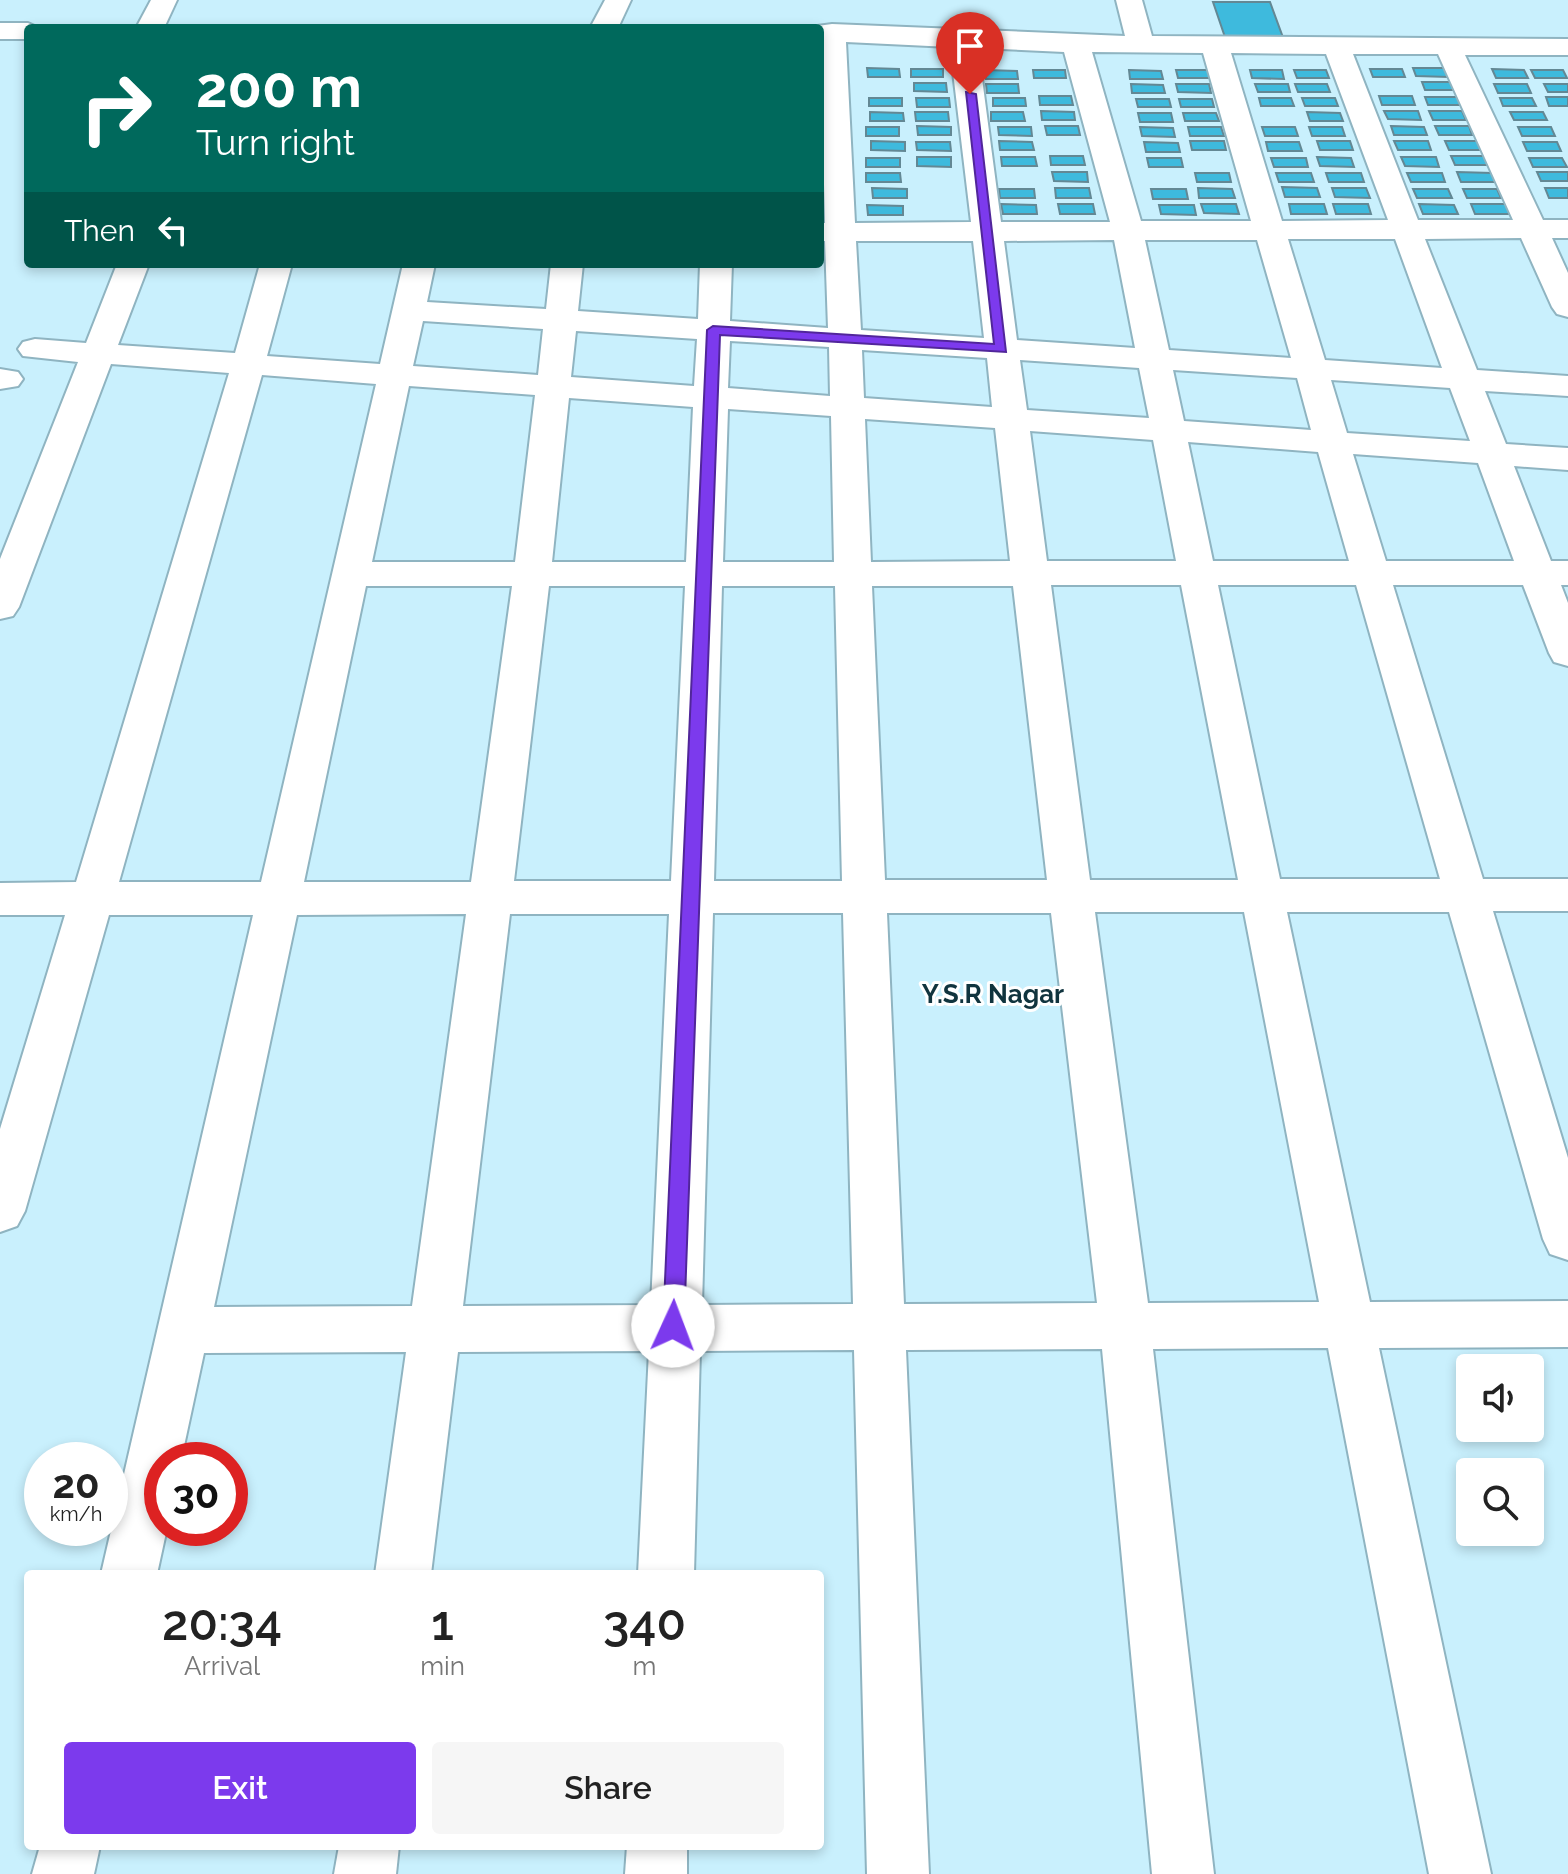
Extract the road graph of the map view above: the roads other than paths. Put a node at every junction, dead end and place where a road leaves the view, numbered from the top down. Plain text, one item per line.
1 (164, 0) edge
2 (618, 0) edge
3 (1129, 0) edge
4 (152, 24) edge
5 (606, 24) edge
6 (0, 31) edge
7 (24, 31) edge
8 (826, 32) edge
9 (963, 39) junction
10 (1076, 44) junction
11 (1141, 45) junction
12 (1336, 45) junction
13 (1215, 46) junction
14 (1448, 47) junction
15 (1568, 47) edge
16 (1407, 228) junction
17 (1532, 229) junction
18 (1568, 229) edge
19 (1270, 230) junction
20 (1128, 231) junction
21 (830, 232) edge
22 (987, 232) junction
23 (131, 268) edge
24 (275, 268) edge
25 (418, 268) edge
26 (567, 268) edge
27 (716, 268) edge
28 (1568, 307) edge
29 (408, 310) junction
30 (561, 320) junction
31 (713, 330) junction
32 (845, 339) junction
33 (35, 349) dead end
34 (1001, 349) junction
35 (98, 354) junction
36 (1153, 359) junction
37 (249, 365) junction
38 (1312, 369) junction
39 (394, 375) junction
40 (1463, 378) junction
41 (1568, 386) edge
42 (555, 387) junction
43 (711, 398) junction
44 (848, 408) junction
45 (1013, 420) junction
46 (1168, 431) junction
47 (1333, 443) junction
48 (1492, 453) junction
49 (1568, 459) edge
50 (1553, 573) edge
51 (350, 574) junction
52 (532, 574) junction
53 (704, 574) junction
54 (853, 574) junction
55 (1029, 574) junction
56 (1198, 574) junction
57 (1372, 574) junction
58 (0, 607) edge
59 (1568, 653) edge
60 (1568, 895) edge
61 (1263, 897) junction
62 (1467, 897) junction
63 (90, 898) junction
64 (490, 898) junction
65 (691, 898) junction
66 (865, 898) junction
67 (1072, 898) junction
68 (0, 899) edge
69 (279, 899) junction
70 (0, 1211) edge
71 (1568, 1239) edge
72 (1568, 1324) edge
73 (1125, 1325) junction
74 (1349, 1325) junction
75 (673, 1326) junction
76 (879, 1326) junction
77 (435, 1327) junction
78 (183, 1330) junction
79 (130, 1570) edge
80 (404, 1570) edge
81 (666, 1570) edge
82 (69, 1850) edge
83 (368, 1850) edge
84 (657, 1850) edge
85 (63, 1874) edge
86 (365, 1874) edge
87 (656, 1874) edge
88 (898, 1874) edge
89 (1183, 1874) edge
90 (1460, 1874) edge

1 - 4 street
2 - 5 street
3 - 11 street
6 - 7 street
8 - 9 street
8 - 21 street
9 - 10 street
9 - 22 street
10 - 11 street
10 - 20 street
11 - 13 street
12 - 13 street
12 - 14 street
12 - 16 street
13 - 19 street
14 - 15 street
14 - 17 street
16 - 17 street
16 - 19 street
16 - 40 street
17 - 18 street
17 - 28 street
19 - 20 street
19 - 38 street
20 - 22 street
20 - 36 street
21 - 22 street
21 - 32 street
22 - 34 street
23 - 35 street
24 - 37 street
25 - 29 street
26 - 30 street
27 - 31 street
29 - 30 street
29 - 39 street
30 - 31 street
30 - 42 street
31 - 32 street
31 - 43 street
32 - 34 street
32 - 44 street
33 - 35 street
34 - 36 street
34 - 45 street
35 - 37 street
35 - 58 street
36 - 38 street
36 - 46 street
37 - 39 street
37 - 63 street
38 - 40 street
38 - 47 street
39 - 42 street
39 - 51 street
40 - 41 street
40 - 48 street
42 - 43 street
42 - 52 street
43 - 44 street
43 - 53 street
44 - 45 street
44 - 54 street
45 - 46 street
45 - 55 street
46 - 47 street
46 - 56 street
47 - 48 street
47 - 57 street
48 - 49 street
48 - 50 street
50 - 57 street
50 - 59 street
51 - 52 street
51 - 69 street
52 - 53 street
52 - 64 street
53 - 54 street
53 - 65 street
54 - 55 street
54 - 66 street
55 - 56 street
55 - 67 street
56 - 57 street
56 - 61 street
57 - 62 street
60 - 62 street
61 - 62 street
61 - 67 street
61 - 74 street
62 - 71 street
63 - 68 street
63 - 69 street
63 - 70 street
64 - 65 street
64 - 69 street
64 - 77 street
65 - 66 street
65 - 75 street
66 - 67 street
66 - 76 street
67 - 73 street
69 - 78 street
72 - 74 street
73 - 74 street
73 - 76 street
73 - 89 street
74 - 90 street
75 - 76 street
75 - 77 street
75 - 81 street
76 - 88 street
77 - 78 street
77 - 80 street
78 - 79 street
82 - 85 street
83 - 86 street
84 - 87 street

